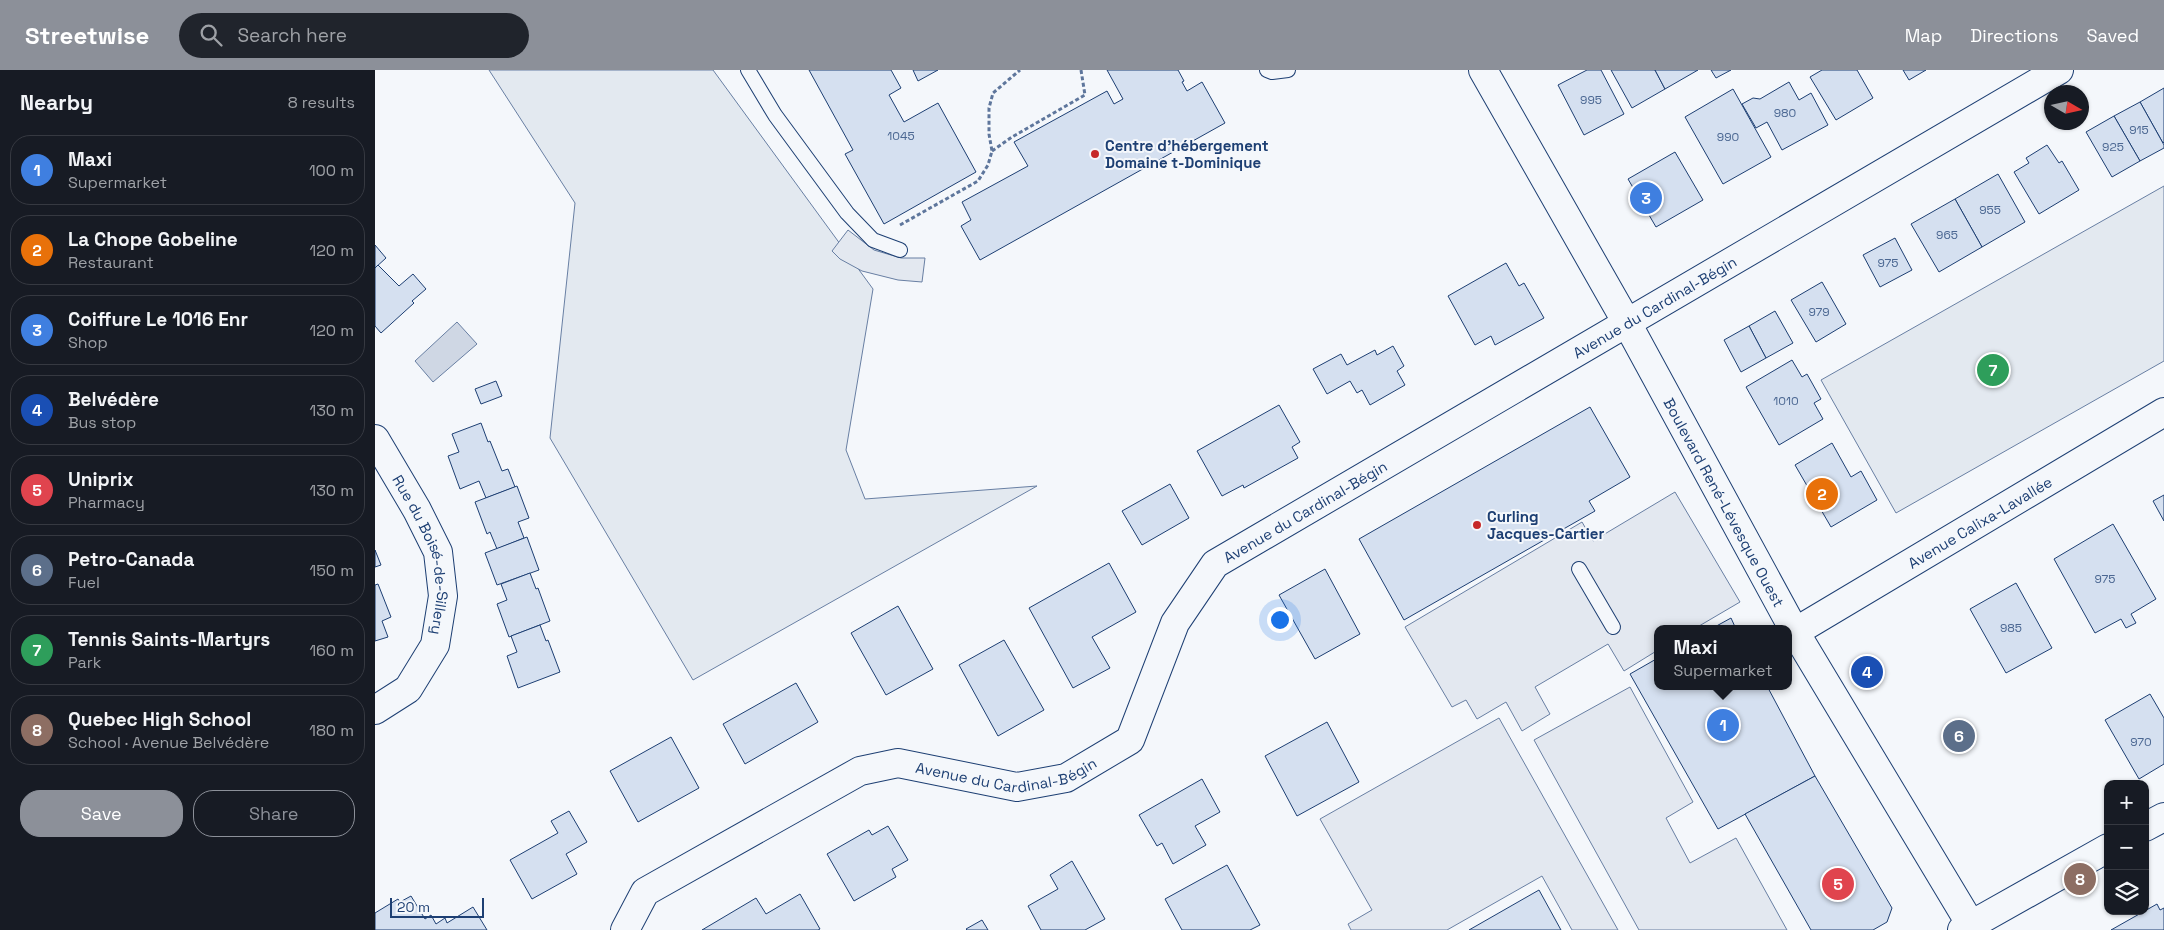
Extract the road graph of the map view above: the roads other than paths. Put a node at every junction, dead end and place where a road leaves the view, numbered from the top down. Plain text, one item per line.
1 (748, 70) edge
2 (1267, 70) edge
3 (1288, 70) edge
4 (1483, 70) edge
5 (2059, 70) edge
6 (899, 250) dead end
7 (1627, 324) junction
8 (2164, 412) edge
9 (375, 439) edge
10 (1579, 569) dead end
11 (1791, 625) edge
12 (1792, 626) edge
13 (1613, 627) dead end
14 (1795, 632) junction
15 (375, 710) edge
16 (2164, 816) edge
17 (2148, 825) edge
18 (2104, 850) edge
19 (1969, 928) edge
20 (625, 930) edge

1 - 6 lane
2 - 3 lane
4 - 7 street, Boulevard René-Lévesque Ouest
5 - 7 street, Avenue du Cardinal-Bégin
7 - 11 street, Boulevard René-Lévesque Ouest
7 - 20 street, Avenue du Cardinal-Bégin
8 - 14 street, Avenue Calixa-Lavallée
9 - 15 street, Rue du Boisé-de-Sillery
10 - 13 lane
12 - 14 street, Boulevard René-Lévesque Ouest
14 - 19 street, Boulevard René-Lévesque Ouest
16 - 17 street
18 - 19 street

